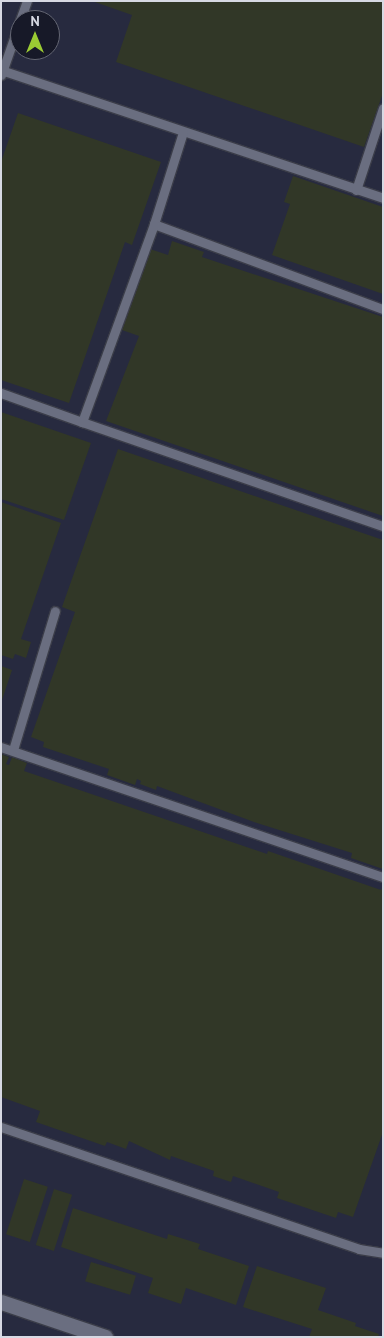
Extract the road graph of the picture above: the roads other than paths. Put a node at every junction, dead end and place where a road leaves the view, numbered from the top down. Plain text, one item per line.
1 (10, 49) edge
2 (2, 72) edge
3 (383, 108) edge
4 (183, 132) junction
5 (356, 190) junction
6 (383, 198) edge
7 (154, 224) junction
8 (383, 309) edge
9 (1, 393) edge
10 (82, 422) junction
11 (383, 526) edge
12 (55, 611) dead end
13 (1, 746) edge
14 (12, 750) junction
15 (383, 877) edge
16 (1, 1127) edge
17 (383, 1253) edge
18 (1, 1302) edge
19 (105, 1337) edge

1 - 2 lane
2 - 4 lane
3 - 5 lane
4 - 5 lane
4 - 7 lane
5 - 6 lane
7 - 8 lane
7 - 10 lane
9 - 10 lane
10 - 11 lane
12 - 14 lane
13 - 14 lane
14 - 15 lane
16 - 17 lane
18 - 19 street

